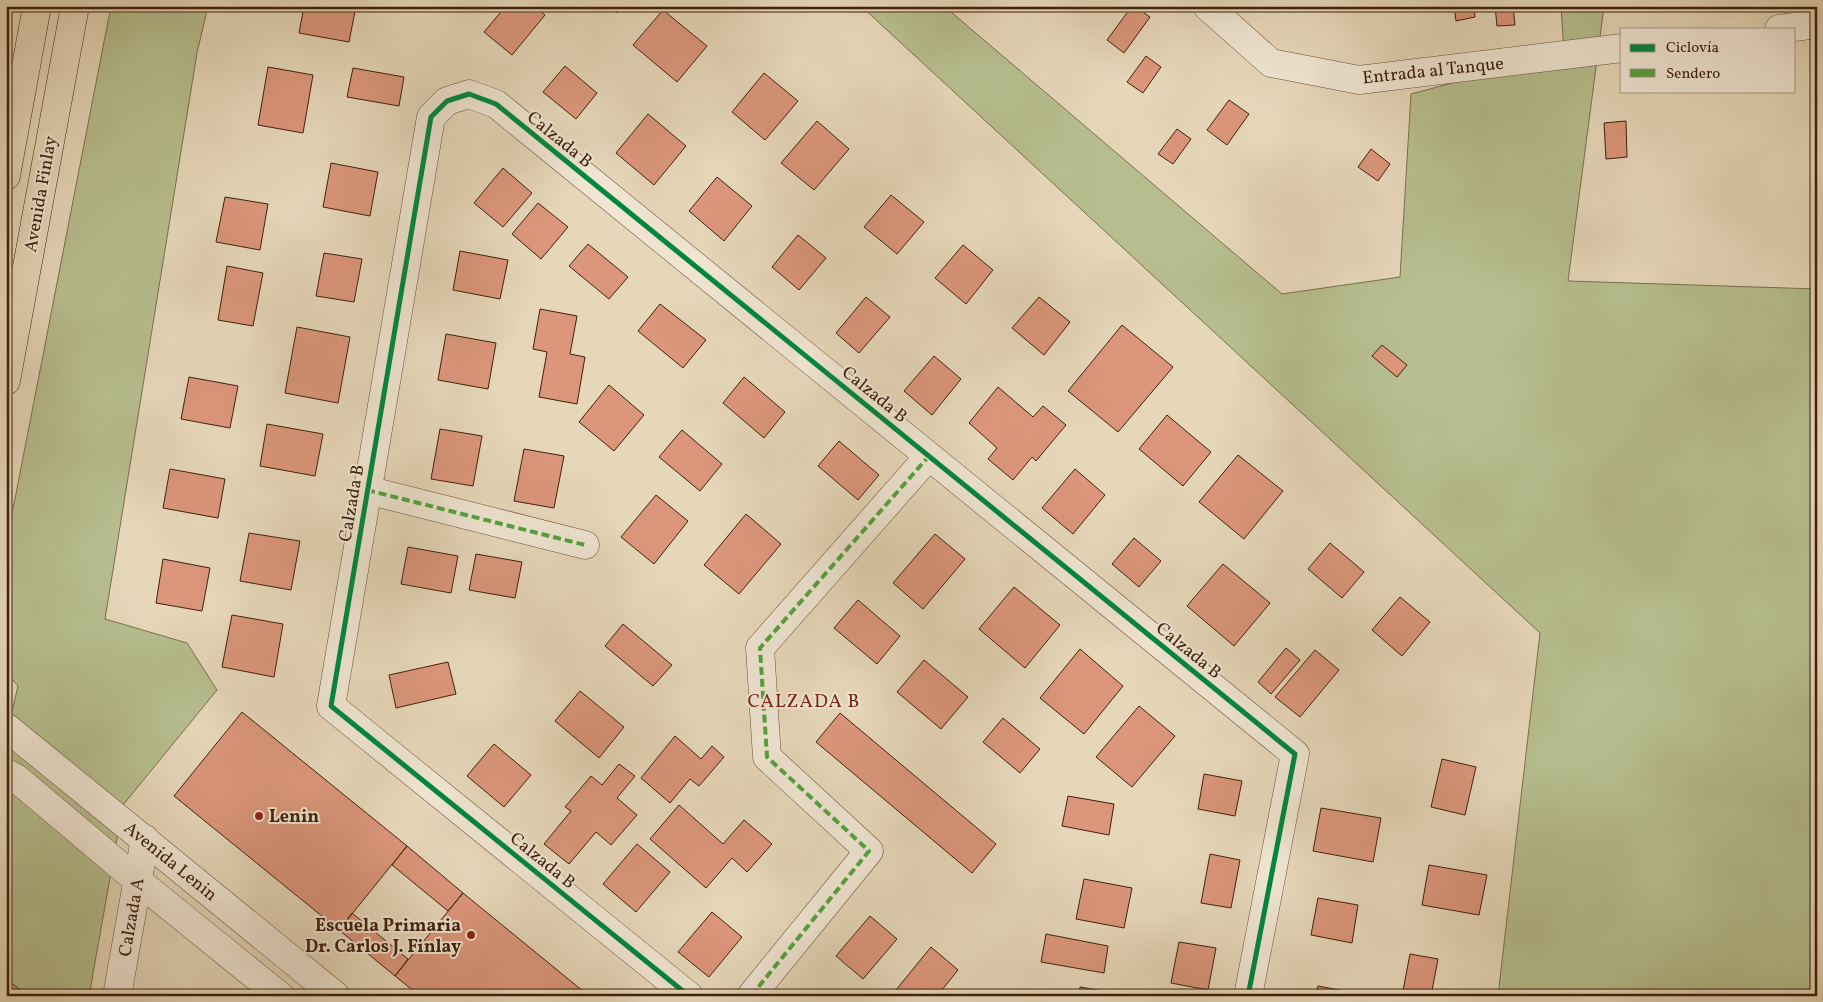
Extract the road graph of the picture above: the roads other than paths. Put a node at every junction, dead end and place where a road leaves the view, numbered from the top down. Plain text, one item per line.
1 (37, 6) edge
2 (75, 6) edge
3 (1207, 6) edge
4 (1817, 24) edge
5 (1787, 28) edge
6 (1620, 48) edge
7 (6, 176) edge
8 (6, 381) edge
9 (929, 456) junction
10 (367, 490) junction
11 (585, 545) dead end
12 (6, 727) edge
13 (6, 772) edge
14 (145, 839) junction
15 (138, 881) junction
16 (117, 996) edge
17 (280, 996) edge
18 (336, 996) edge
19 (689, 996) edge
20 (751, 996) edge
21 (1248, 996) edge

1 - 7 highway, Avenida Finlay
2 - 8 highway, Avenida Finlay
3 - 6 street, Entrada al Tanque
4 - 5 street
9 - 10 street, Calzada B
9 - 20 street
9 - 21 street, Calzada B
10 - 11 street
10 - 19 street, Calzada B
12 - 14 street, Avenida Lenin
13 - 15 street, Avenida Lenin
14 - 15 street, Calzada A
14 - 18 street, Avenida Lenin
15 - 16 street, Calzada A
15 - 17 street, Avenida Lenin

